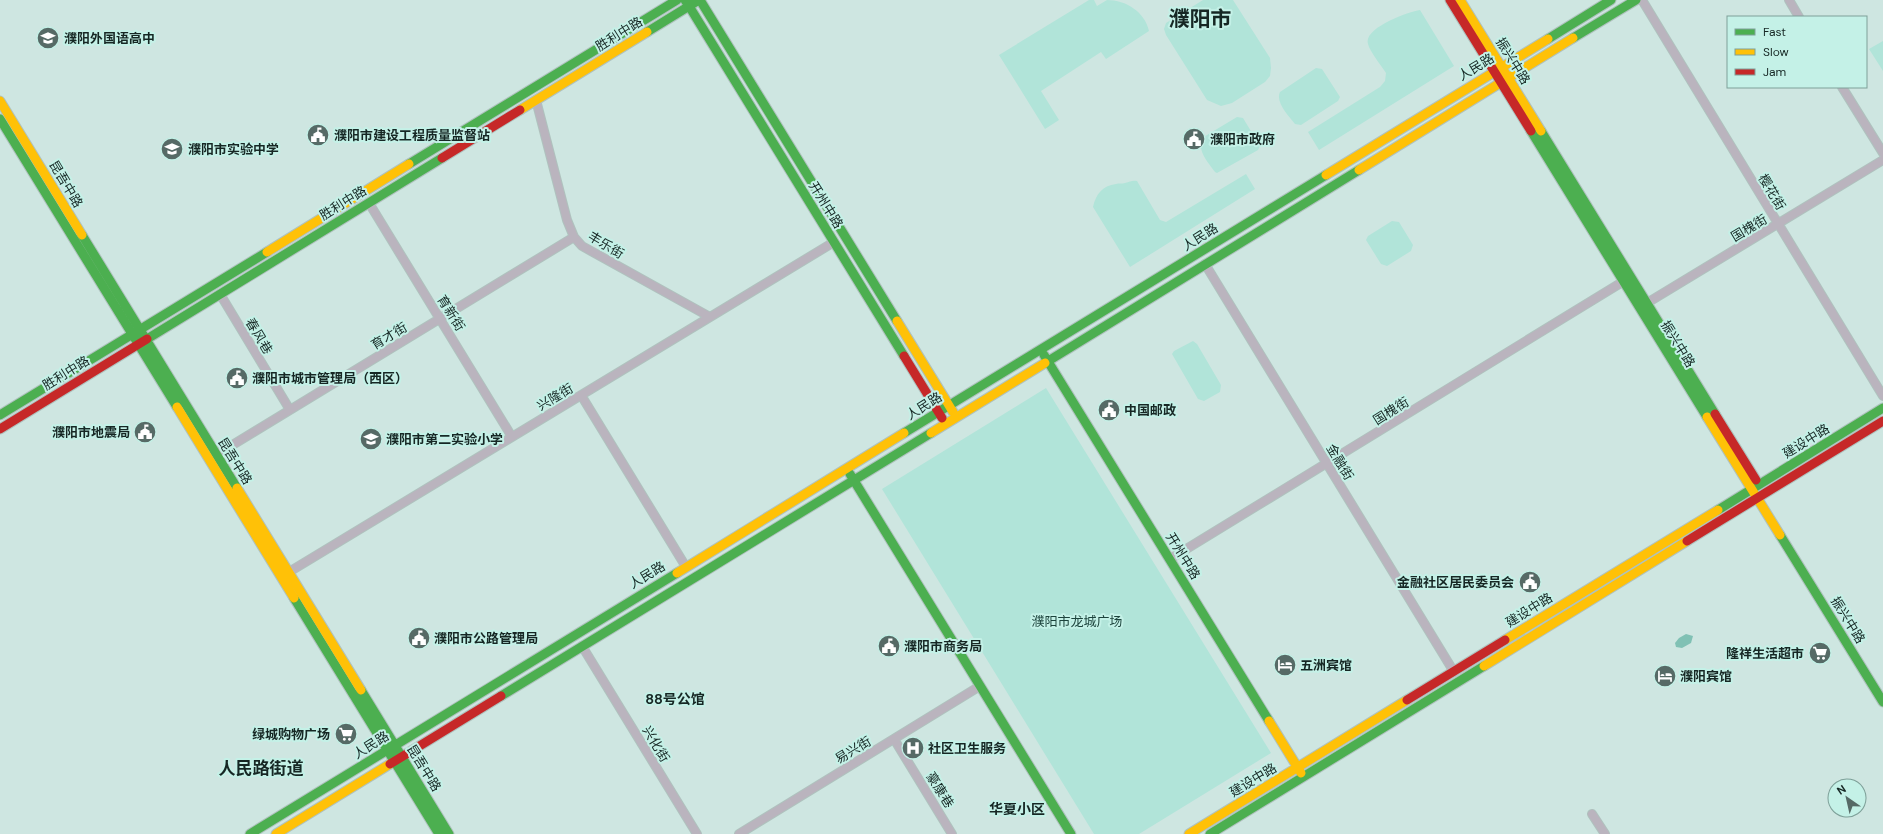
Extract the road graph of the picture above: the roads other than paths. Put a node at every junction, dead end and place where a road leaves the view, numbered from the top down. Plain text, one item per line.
1 (677, 0) edge
2 (699, 0) edge
3 (1450, 0) edge
4 (1460, 0) edge
5 (1611, 0) edge
6 (1636, 0) edge
7 (1642, 0) edge
8 (1789, 0) edge
9 (687, 3) edge
10 (1798, 16) edge
11 (1498, 69) junction
12 (1505, 80) junction
13 (1843, 88) edge
14 (536, 100) junction
15 (0, 101) edge
16 (0, 119) edge
17 (1883, 153) edge
18 (1883, 160) edge
19 (369, 203) junction
20 (1778, 224) junction
21 (574, 238) junction
22 (834, 242) junction
23 (1206, 264) junction
24 (1624, 281) junction
25 (220, 294) junction
26 (1647, 303) junction
27 (710, 317) junction
28 (440, 319) junction
29 (136, 332) junction
30 (142, 342) junction
31 (1041, 349) junction
32 (1048, 361) junction
33 (581, 395) junction
34 (1883, 396) edge
35 (949, 406) junction
36 (1883, 408) edge
37 (290, 410) junction
38 (938, 412) junction
39 (0, 415) edge
40 (956, 417) junction
41 (1883, 421) edge
42 (945, 423) junction
43 (0, 429) edge
44 (512, 437) junction
45 (216, 455) junction
46 (1327, 464) junction
47 (846, 469) junction
48 (853, 480) junction
49 (1755, 487) junction
50 (1761, 496) junction
51 (1170, 559) junction
52 (686, 567) junction
53 (288, 572) junction
54 (582, 646) junction
55 (1454, 672) junction
56 (980, 686) junction
57 (1883, 689) edge
58 (1883, 702) edge
59 (894, 739) junction
60 (391, 748) junction
61 (398, 759) junction
62 (1298, 768) junction
63 (1304, 777) junction
64 (1592, 814) dead end
65 (1206, 824) junction
66 (1193, 833) edge
67 (250, 834) edge
68 (276, 834) edge
69 (439, 834) edge
70 (449, 834) edge
71 (697, 834) edge
72 (739, 834) edge
73 (952, 834) edge
74 (1071, 834) edge
75 (1212, 834) edge
76 (1605, 834) edge

1 - 29 street, 胜利中路
2 - 9 street, 胜利中路
2 - 35 street, 开州中路
3 - 11 street, 振兴中路
4 - 11 street, 振兴中路
5 - 11 street, 人民路
6 - 12 street, 人民路
7 - 20 street, 樱花街
8 - 10 street
9 - 14 street, 胜利中路
9 - 22 street, 开州中路
11 - 12 street, 振兴中路
11 - 31 street, 人民路
12 - 23 street, 人民路
12 - 24 street, 振兴中路
12 - 26 street, 振兴中路
13 - 17 street
14 - 19 street, 胜利中路
14 - 21 street, 丰乐街
15 - 29 street, 昆吾中路
16 - 29 street, 昆吾中路
18 - 20 street, 国槐街
19 - 25 street, 胜利中路
19 - 28 street, 育新街
20 - 26 street, 国槐街
20 - 34 street, 樱花街
21 - 27 street, 丰乐街
21 - 28 street, 育才街
22 - 27 street, 兴隆街
22 - 38 street, 开州中路
23 - 32 street, 人民路
23 - 46 street, 金融街
24 - 46 street, 国槐街
24 - 49 street, 振兴中路
25 - 30 street, 胜利中路
25 - 37 street, 春风巷
26 - 49 street, 振兴中路
27 - 33 street, 兴隆街
28 - 37 street, 育才街
28 - 44 street, 育新街
29 - 30 street, 昆吾中路
29 - 39 street, 胜利中路
30 - 43 street, 胜利中路
30 - 45 street, 昆吾中路
30 - 60 street, 昆吾中路
31 - 32 street, 开州中路
31 - 35 street, 人民路
32 - 40 street, 人民路
32 - 51 street, 开州中路
33 - 44 street, 兴隆街
33 - 52 street
35 - 38 street, 人民路
35 - 40 street, 开州中路
36 - 49 street, 建设中路
37 - 45 street, 育才街
38 - 42 street, 开州中路
38 - 47 street, 人民路
40 - 42 street, 人民路
41 - 50 street, 建设中路
42 - 48 street, 人民路
44 - 53 street, 兴隆街
45 - 53 street, 昆吾中路
46 - 51 street, 国槐街
46 - 55 street, 金融街
47 - 48 street
47 - 52 street, 人民路
48 - 54 street, 人民路
48 - 56 street
49 - 50 street, 振兴中路
49 - 55 street, 建设中路
50 - 57 street, 振兴中路
50 - 58 street, 振兴中路
50 - 63 street, 建设中路
51 - 62 street, 开州中路
52 - 60 street, 人民路
53 - 60 street, 昆吾中路
54 - 61 street, 人民路
54 - 71 street, 兴化街
55 - 62 street, 建设中路
56 - 59 street, 易兴街
56 - 74 street
59 - 72 street, 易兴街
59 - 73 street, 豪康巷
60 - 61 street, 昆吾中路
60 - 67 street, 人民路
61 - 68 street, 人民路
61 - 69 street, 昆吾中路
61 - 70 street, 昆吾中路
62 - 63 street, 开州中路
62 - 65 street, 建设中路
63 - 75 street, 建设中路
64 - 76 street
65 - 66 street, 建设中路
65 - 75 street

